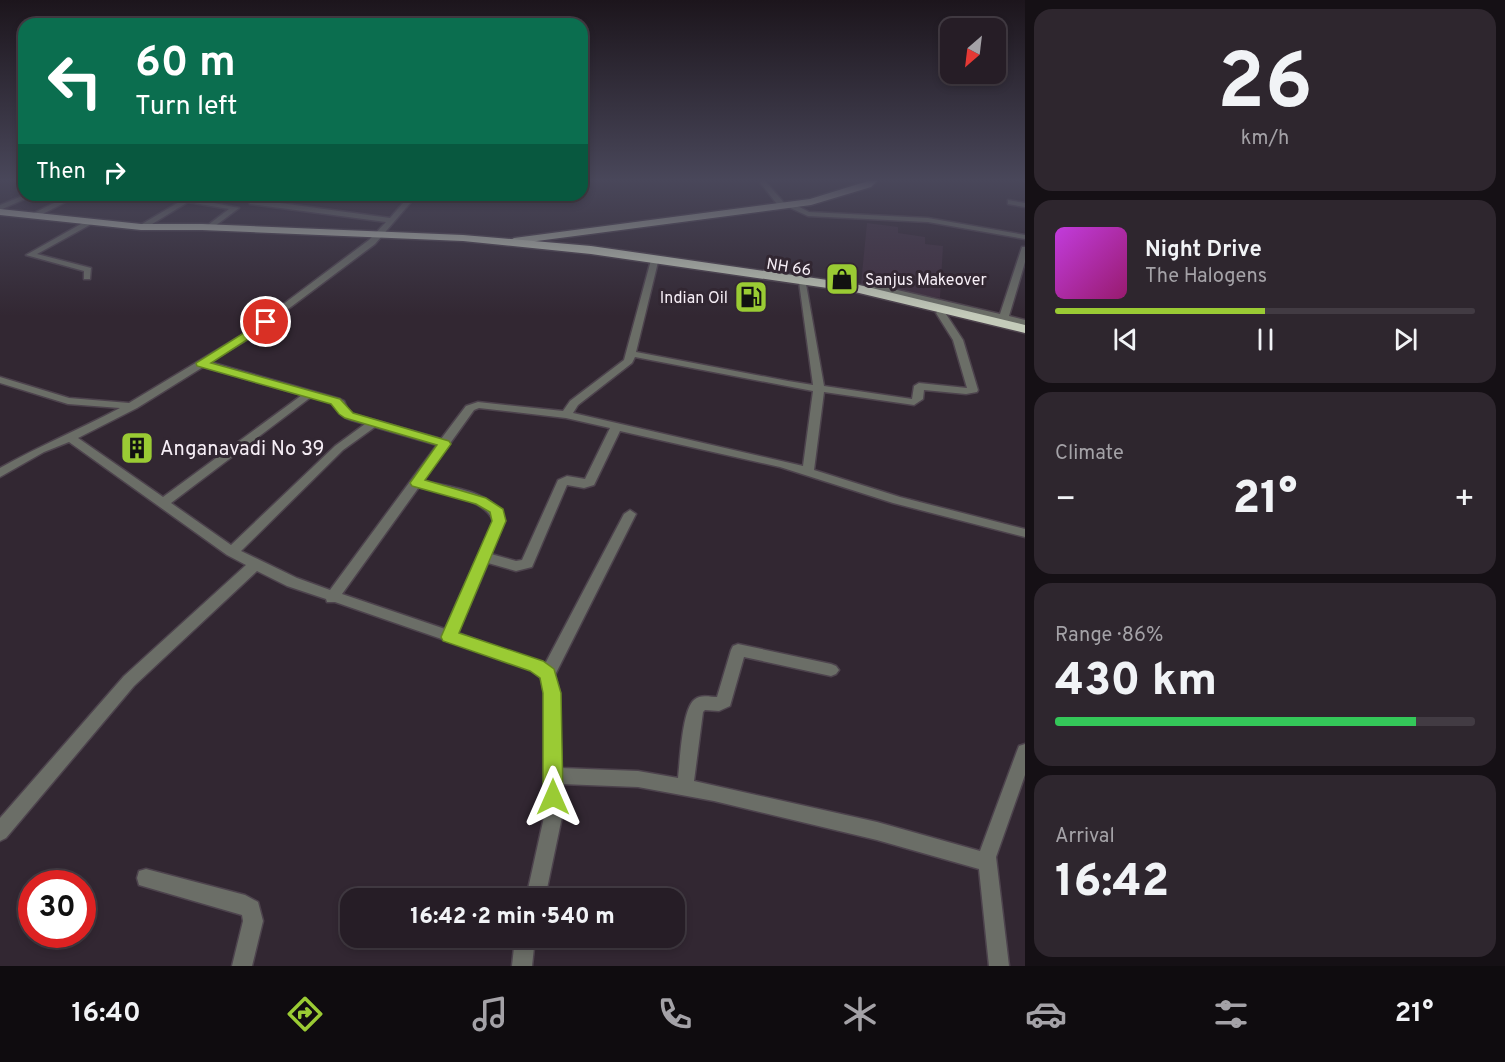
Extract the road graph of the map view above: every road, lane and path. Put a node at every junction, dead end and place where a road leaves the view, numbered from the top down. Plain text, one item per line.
1 (83, 226) edge
2 (132, 226) edge
3 (386, 226) edge
4 (636, 226) edge
5 (963, 226) edge
6 (141, 227) joint
7 (211, 227) joint
8 (185, 229) junction
9 (378, 236) junction
10 (558, 237) junction
11 (1025, 237) edge
12 (514, 241) junction
13 (546, 245) junction
14 (1025, 249) edge
15 (654, 262) junction
16 (87, 277) dead end
17 (802, 284) junction
18 (870, 291) junction
19 (941, 313) junction
20 (1004, 317) junction
21 (1025, 323) edge
22 (1025, 329) edge
23 (1025, 335) edge
24 (632, 354) junction
25 (201, 363) junction
26 (0, 380) edge
27 (819, 388) junction
28 (309, 394) junction
29 (133, 406) junction
30 (566, 415) junction
31 (373, 423) junction
32 (616, 428) junction
33 (70, 438) junction
34 (445, 444) junction
35 (808, 472) junction
36 (0, 473) edge
37 (416, 483) junction
38 (163, 503) junction
39 (630, 514) dead end
40 (1025, 533) edge
41 (232, 552) junction
42 (484, 557) junction
43 (256, 564) junction
44 (332, 598) junction
45 (449, 637) junction
46 (831, 670) dead end
47 (548, 674) junction
48 (1025, 751) edge
49 (553, 776) junction
50 (685, 788) junction
51 (0, 832) edge
52 (987, 862) junction
53 (146, 878) dead end
54 (537, 888) edge
55 (524, 948) edge
56 (242, 966) edge
57 (522, 966) edge
58 (999, 966) edge

1 - 16 street
2 - 6 highway, NH 66
3 - 9 street
4 - 10 main road
5 - 11 street
6 - 8 highway, NH 66
7 - 8 highway, NH 66
7 - 9 highway, NH 66
8 - 9 highway, NH 66
9 - 12 highway, NH 66
9 - 15 highway, NH 66
9 - 25 street
10 - 12 main road
10 - 13 main road
12 - 13 highway, NH 66
13 - 18 highway, NH 66
14 - 20 street
15 - 17 highway, NH 66
15 - 24 street
17 - 19 highway, NH 66
17 - 27 street
18 - 20 street
18 - 22 highway, NH 66
19 - 23 highway, NH 66
19 - 27 street
20 - 21 street
24 - 27 street
24 - 30 street
25 - 28 street
25 - 29 street
26 - 29 street
27 - 35 street
28 - 31 street
28 - 38 street
29 - 33 street
30 - 32 street
30 - 34 street
31 - 34 street
31 - 41 street
32 - 35 street
32 - 42 street
33 - 36 street
33 - 38 street
34 - 37 street
35 - 40 street
37 - 42 street
37 - 44 street
38 - 41 street
39 - 47 street
41 - 43 street
42 - 45 street
43 - 44 street
43 - 51 street
44 - 45 street
45 - 47 street
46 - 50 street
47 - 49 street
48 - 52 street
49 - 50 street
49 - 54 street
50 - 52 street
52 - 58 street
53 - 56 street
55 - 57 street

